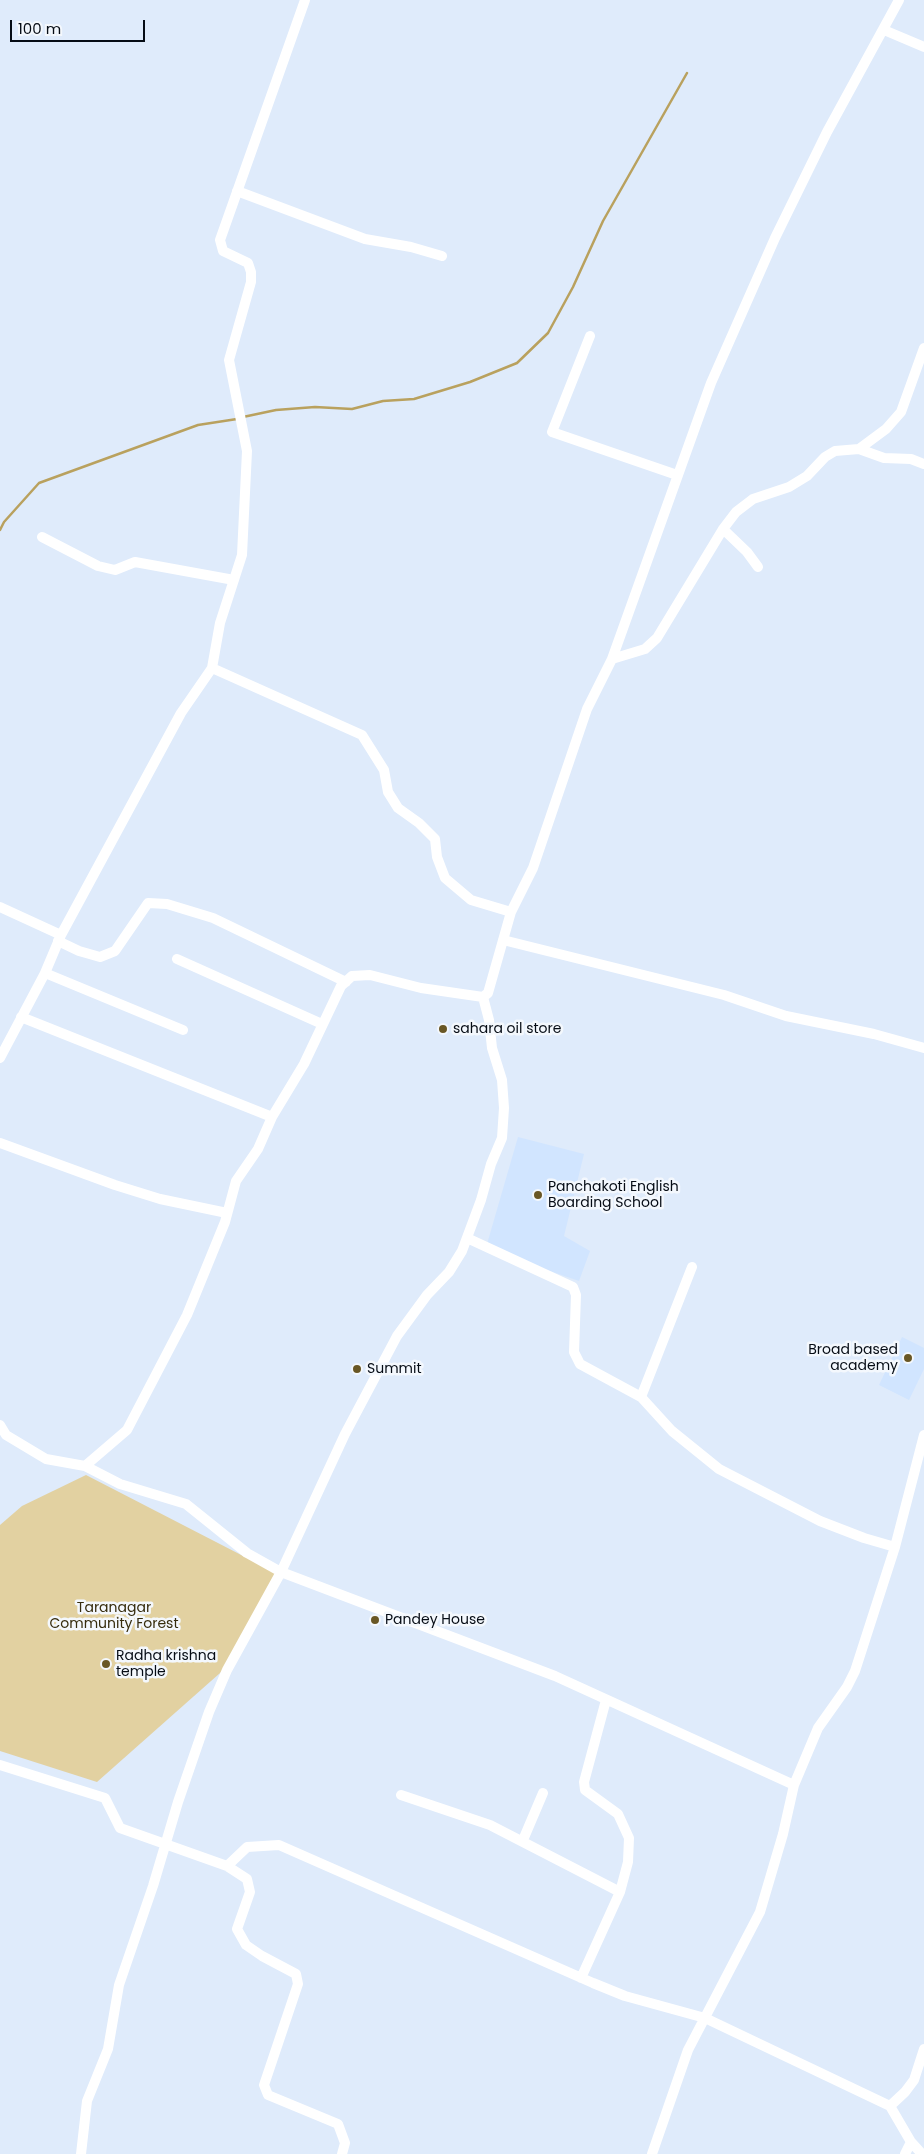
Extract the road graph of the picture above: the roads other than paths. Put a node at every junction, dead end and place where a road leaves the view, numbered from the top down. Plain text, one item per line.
1 (306, 0) edge
2 (899, 0) edge
3 (884, 30) junction
4 (924, 46) edge
5 (237, 191) junction
6 (442, 256) dead end
7 (590, 336) dead end
8 (924, 352) edge
9 (859, 449) junction
10 (924, 464) edge
11 (677, 475) junction
12 (723, 529) junction
13 (42, 537) dead end
14 (758, 567) dead end
15 (234, 580) junction
16 (612, 659) junction
17 (212, 668) junction
18 (0, 907) edge
19 (511, 912) junction
20 (60, 938) junction
21 (503, 940) junction
22 (176, 959) dead end
23 (45, 973) junction
24 (346, 982) junction
25 (483, 996) junction
26 (21, 1017) junction
27 (322, 1024) junction
28 (183, 1030) dead end
29 (924, 1048) edge
30 (0, 1058) edge
31 (272, 1117) junction
32 (0, 1143) edge
33 (227, 1213) junction
34 (467, 1238) junction
35 (692, 1267) dead end
36 (641, 1397) junction
37 (0, 1425) edge
38 (924, 1435) edge
39 (85, 1466) junction
40 (895, 1547) junction
41 (281, 1572) junction
42 (606, 1700) junction
43 (0, 1765) edge
44 (794, 1785) junction
45 (543, 1793) dead end
46 (401, 1795) dead end
47 (523, 1840) junction
48 (166, 1844) junction
49 (227, 1866) junction
50 (620, 1892) junction
51 (581, 1978) junction
52 (705, 2018) junction
53 (924, 2049) edge
54 (890, 2106) junction
55 (911, 2142) junction
56 (81, 2154) edge
57 (342, 2154) edge
58 (652, 2154) edge
59 (905, 2154) edge
60 (922, 2154) edge

1 - 5 street
2 - 3 street
3 - 4 street
3 - 11 street
5 - 6 street
5 - 15 street
7 - 11 street
8 - 9 street
9 - 10 street
9 - 12 street
11 - 16 street
12 - 14 street
12 - 16 street
13 - 15 street
15 - 17 street
16 - 19 street
17 - 19 street
17 - 20 street
18 - 20 street
19 - 21 street
20 - 23 street
20 - 24 street
21 - 25 street
21 - 29 street
22 - 27 street
23 - 26 street
23 - 28 street
24 - 25 street
24 - 27 street
25 - 34 street
26 - 30 street
26 - 31 street
27 - 31 street
31 - 33 street
32 - 33 street
33 - 39 street
34 - 36 street
34 - 41 street
35 - 36 street
36 - 40 street
37 - 39 street
38 - 40 street
39 - 41 street
40 - 44 street
41 - 42 street
41 - 48 street
42 - 44 street
42 - 50 street
43 - 48 street
44 - 52 street
45 - 47 street
46 - 47 street
47 - 50 street
48 - 49 street
48 - 56 street
49 - 51 street
49 - 57 street
50 - 51 street
51 - 52 street
52 - 54 street
52 - 58 street
53 - 54 street
54 - 55 street
55 - 59 street
55 - 60 street

